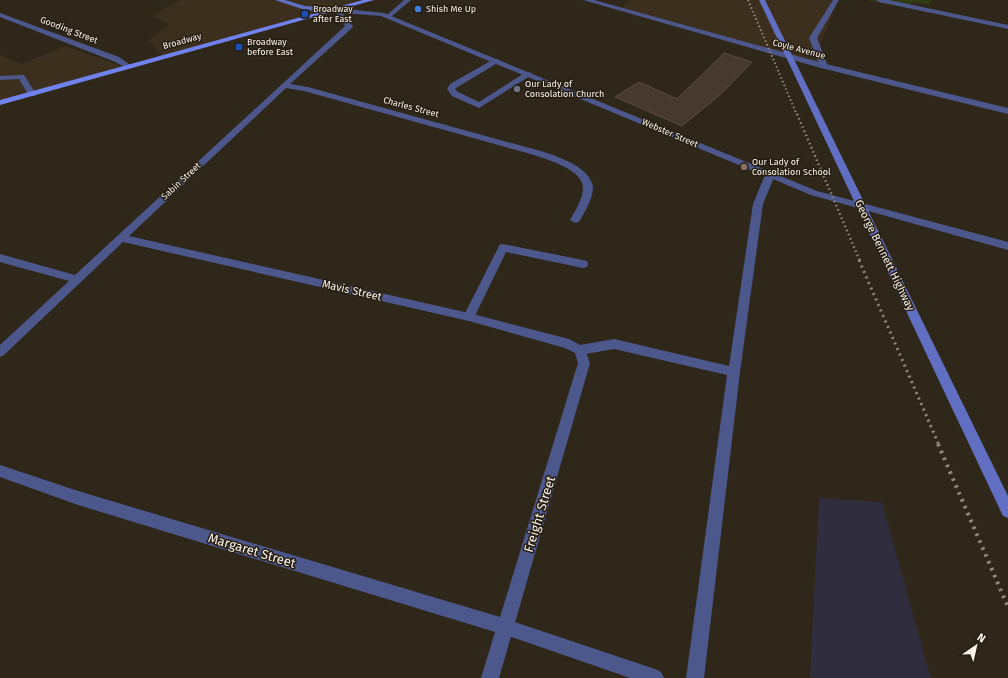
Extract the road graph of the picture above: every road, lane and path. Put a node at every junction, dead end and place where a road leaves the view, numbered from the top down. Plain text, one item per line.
1 (278, 0) edge
2 (370, 0) edge
3 (408, 0) edge
4 (586, 0) edge
5 (762, 0) edge
6 (836, 0) edge
7 (879, 0) edge
8 (337, 10) junction
9 (0, 15) edge
10 (389, 16) junction
11 (1008, 27) edge
12 (788, 56) junction
13 (498, 61) junction
14 (824, 66) junction
15 (129, 67) junction
16 (529, 74) junction
17 (0, 78) edge
18 (286, 86) junction
19 (32, 94) junction
20 (0, 103) edge
21 (1008, 110) edge
22 (770, 175) junction
23 (862, 206) junction
24 (575, 220) dead end
25 (121, 238) junction
26 (1008, 246) edge
27 (0, 258) edge
28 (583, 264) dead end
29 (77, 279) junction
30 (469, 317) junction
31 (580, 350) junction
32 (0, 352) edge
33 (734, 372) junction
34 (0, 471) edge
35 (1008, 511) edge
36 (506, 627) junction
37 (490, 678) edge
38 (655, 678) edge
39 (695, 678) edge

1 - 8 main road
2 - 8 main road, Broadway
3 - 10 street
4 - 12 street, Coyle Avenue
5 - 12 main road, George Bennett Highway
6 - 14 street
7 - 11 street
8 - 10 street, Webster Street
8 - 15 main road, Broadway
8 - 18 street, Sabin Street
9 - 15 street, Gooding Street
10 - 13 street, Webster Street
12 - 14 street, Coyle Avenue
12 - 23 main road, George Bennett Highway
13 - 16 street, Webster Street
13 - 16 street
14 - 21 street, Coyle Avenue
15 - 19 main road, Broadway
16 - 22 street, Webster Street
17 - 19 street
18 - 24 street, Charles Street
18 - 25 street, Sabin Street
19 - 20 main road, Broadway
22 - 23 street, Webster Street
22 - 33 street
23 - 26 street, Webster Street
23 - 35 main road, George Bennett Highway
25 - 29 street, Sabin Street
25 - 30 street, Mavis Street
27 - 29 street
28 - 30 street
29 - 32 street, Sabin Street
30 - 31 street, Mavis Street
31 - 33 street
31 - 36 street, Freight Street
33 - 39 street
34 - 36 street, Margaret Street
36 - 37 street, Freight Street
36 - 38 street, Margaret Street

